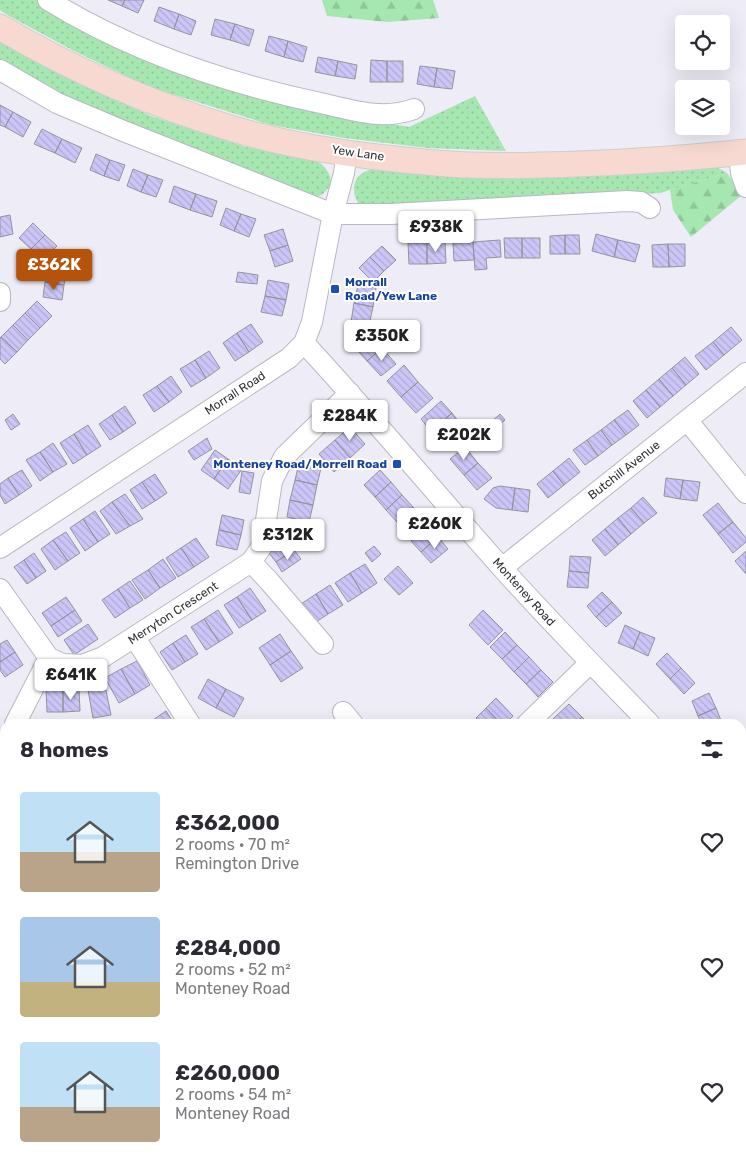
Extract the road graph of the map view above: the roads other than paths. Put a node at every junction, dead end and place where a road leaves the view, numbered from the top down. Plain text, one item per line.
1 (48, 0) edge
2 (0, 27) edge
3 (0, 70) edge
4 (414, 109) dead end
5 (347, 152) junction
6 (742, 152) edge
7 (746, 188) edge
8 (650, 208) dead end
9 (333, 214) junction
10 (0, 293) edge
11 (0, 300) edge
12 (304, 343) junction
13 (746, 373) edge
14 (350, 393) junction
15 (687, 420) junction
16 (746, 493) edge
17 (0, 548) edge
18 (251, 562) junction
19 (502, 568) junction
20 (0, 589) edge
21 (135, 638) junction
22 (323, 644) dead end
23 (50, 658) junction
24 (590, 663) junction
25 (18, 719) edge
26 (187, 719) edge
27 (532, 719) edge
28 (645, 719) edge

1 - 4 street
2 - 5 main road, Yew Lane
3 - 9 street
5 - 6 main road, Yew Lane
5 - 9 street, Morrall Road
6 - 7 street, Yew Lane
8 - 9 street
9 - 12 street, Morrall Road
10 - 11 street
12 - 14 street, Monteney Road
12 - 17 street, Morrall Road
13 - 15 street, Butchill Avenue
14 - 18 street, Merryton Crescent
14 - 19 street, Monteney Road
15 - 16 street
15 - 19 street, Butchill Avenue
18 - 21 street, Merryton Crescent
18 - 22 street
19 - 24 street, Monteney Road
20 - 23 street
21 - 23 street, Merryton Crescent
21 - 26 street
23 - 25 street
24 - 27 street
24 - 28 street, Monteney Road

